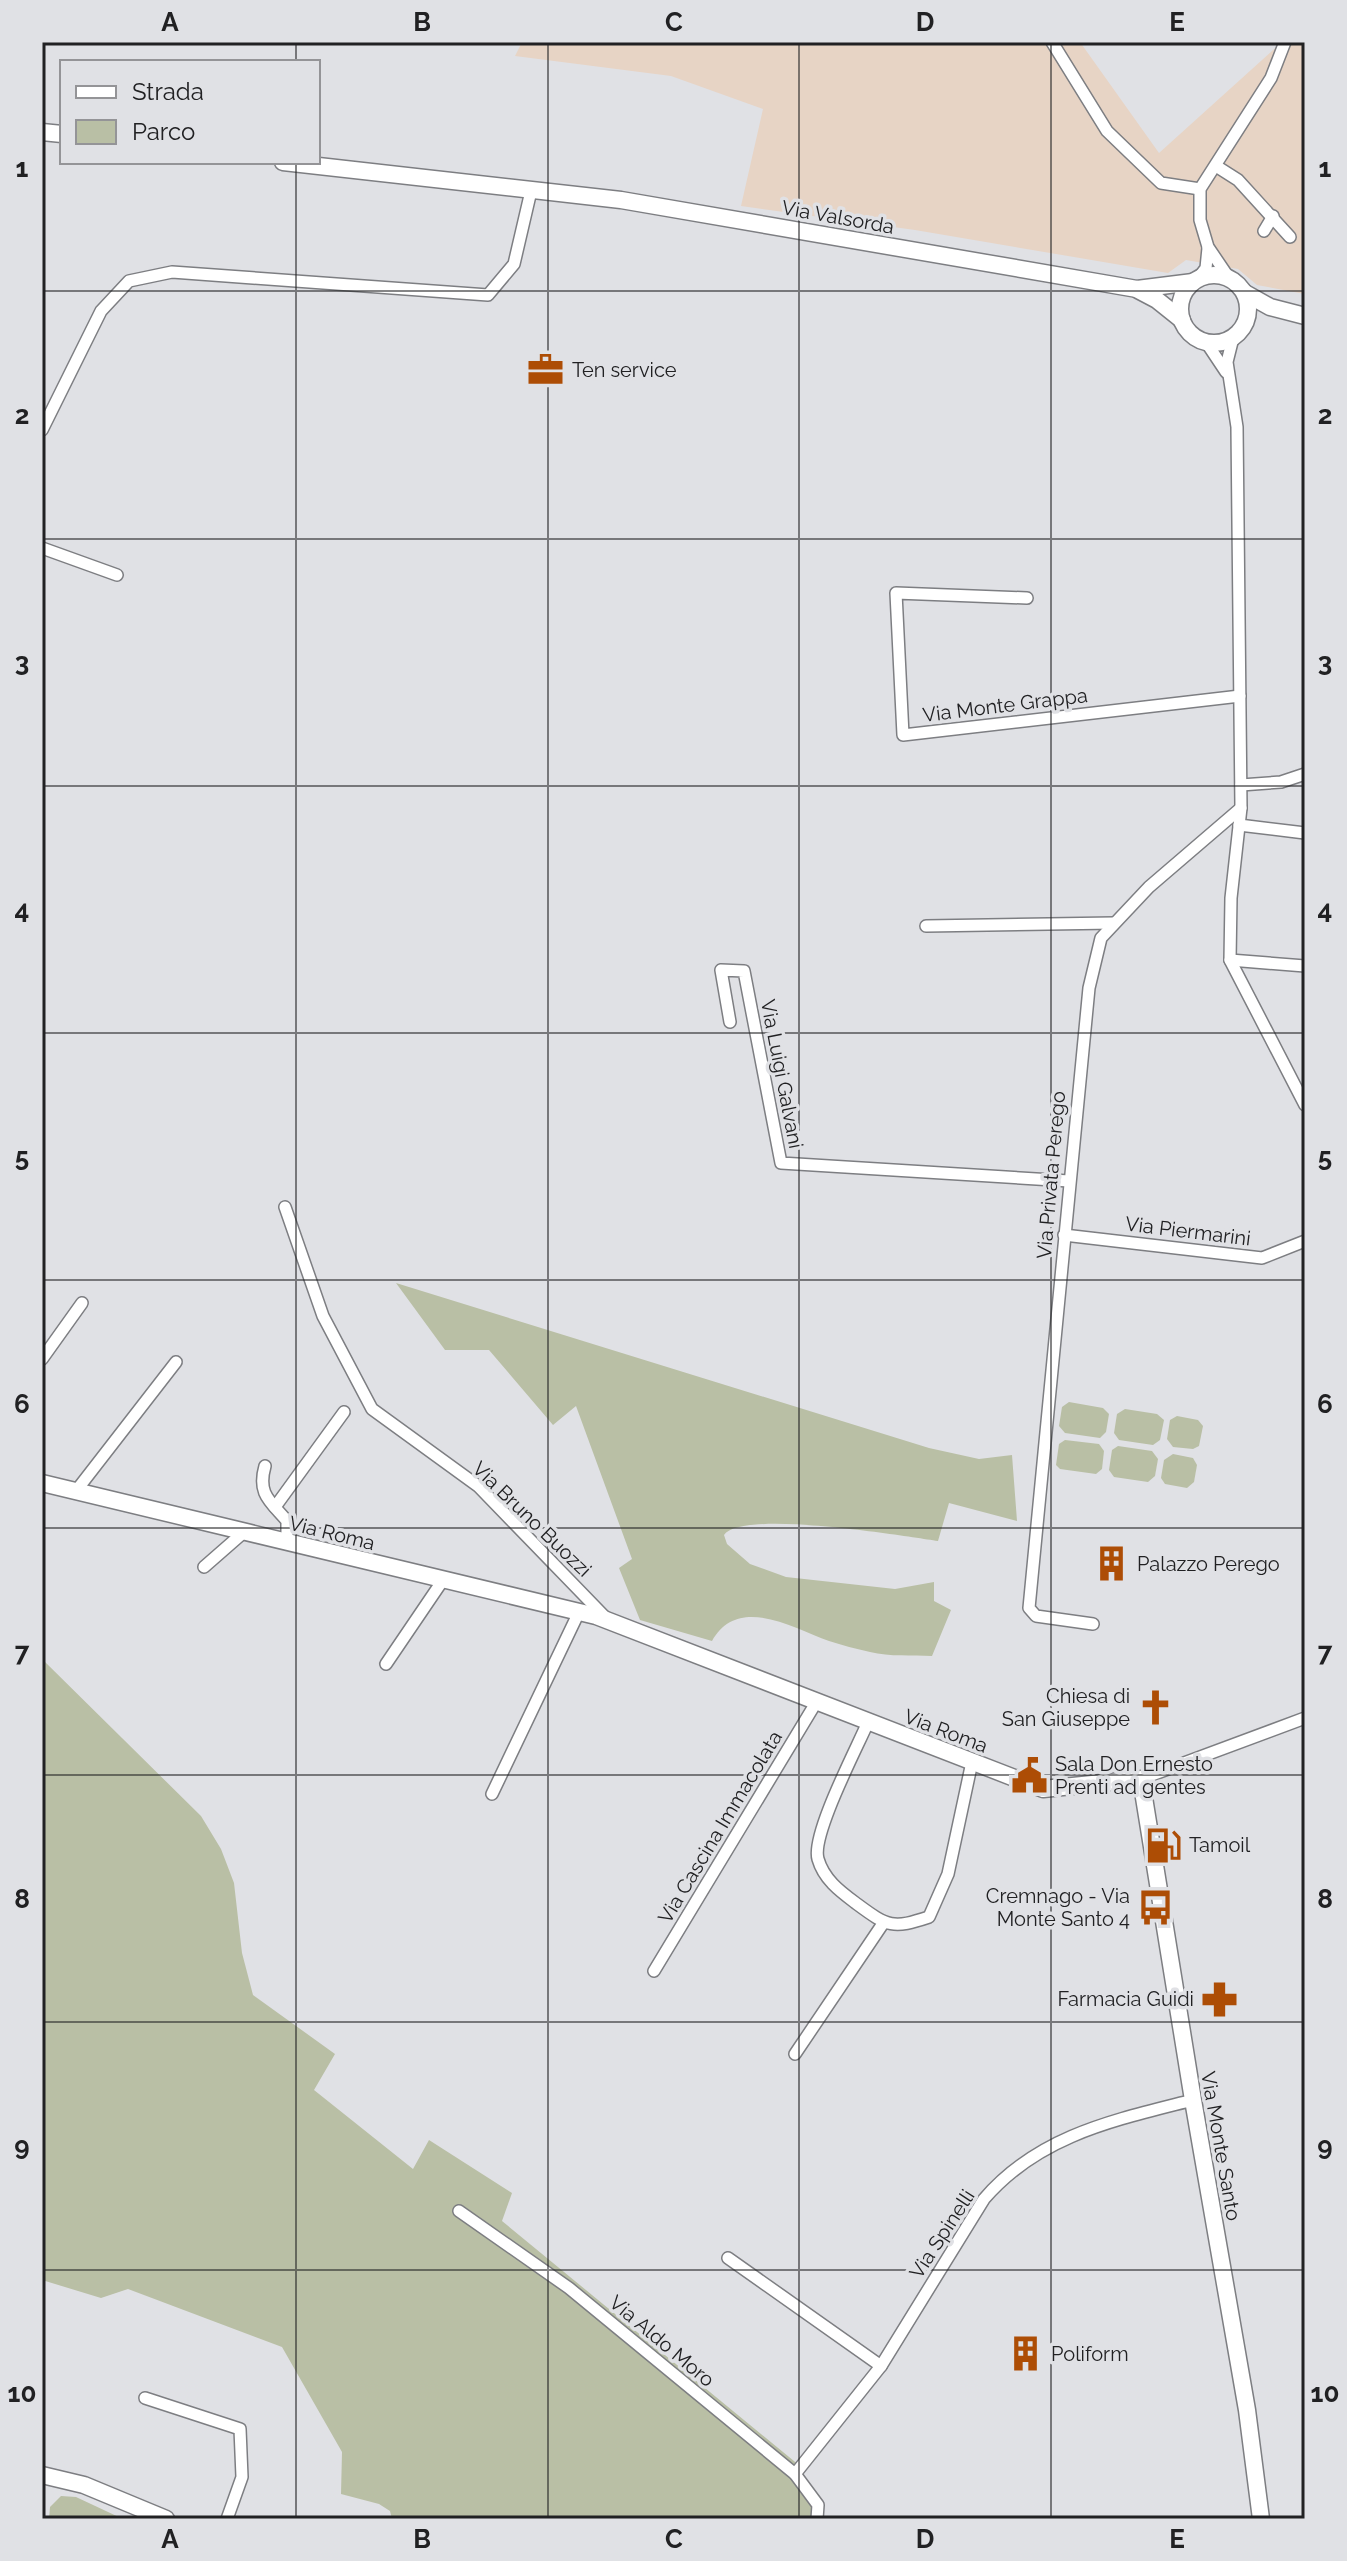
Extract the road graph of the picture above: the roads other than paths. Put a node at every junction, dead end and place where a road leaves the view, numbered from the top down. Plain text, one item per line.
1 (1052, 42) edge
2 (1285, 42) edge
3 (300, 164) edge
4 (1216, 166) junction
5 (1200, 189) junction
6 (531, 191) junction
7 (1273, 216) junction
8 (1264, 231) dead end
9 (1290, 237) dead end
10 (1208, 247) junction
11 (1229, 278) junction
12 (1195, 281) junction
13 (1137, 289) junction
14 (1245, 293) junction
15 (1287, 313) junction
16 (1305, 316) edge
17 (1182, 320) junction
18 (1239, 332) junction
19 (1206, 342) junction
20 (1228, 376) junction
21 (42, 430) edge
22 (42, 548) edge
23 (117, 575) dead end
24 (1027, 598) dead end
25 (1240, 696) junction
26 (1305, 774) edge
27 (1241, 785) junction
28 (1241, 808) junction
29 (1239, 825) junction
30 (1305, 833) edge
31 (1114, 923) junction
32 (926, 926) dead end
33 (1230, 960) junction
34 (1305, 966) edge
35 (730, 1022) dead end
36 (1305, 1105) edge
37 (1069, 1181) junction
38 (285, 1207) dead end
39 (1064, 1235) junction
40 (1305, 1241) edge
41 (82, 1303) dead end
42 (42, 1359) edge
43 (176, 1362) dead end
44 (344, 1412) dead end
45 (265, 1466) dead end
46 (42, 1483) edge
47 (76, 1491) junction
48 (275, 1507) junction
49 (244, 1532) junction
50 (287, 1542) junction
51 (204, 1567) dead end
52 (443, 1580) junction
53 (579, 1612) junction
54 (608, 1620) junction
55 (1093, 1624) dead end
56 (386, 1664) dead end
57 (817, 1701) junction
58 (868, 1722) junction
59 (1304, 1722) edge
60 (972, 1762) junction
61 (1141, 1779) junction
62 (492, 1794) dead end
63 (884, 1922) junction
64 (654, 1971) dead end
65 (795, 2054) dead end
66 (1193, 2100) junction
67 (459, 2211) dead end
68 (728, 2258) dead end
69 (881, 2366) junction
70 (145, 2398) dead end
71 (795, 2474) junction
72 (42, 2475) edge
73 (166, 2519) edge
74 (227, 2519) edge
75 (817, 2519) edge
76 (1261, 2519) edge

1 - 5 street
2 - 4 street
3 - 6 street, Via Valsorda
4 - 5 street
4 - 7 street
5 - 10 street
6 - 13 street, Via Valsorda
6 - 21 street
7 - 8 street
7 - 9 street
10 - 11 street
10 - 12 street
11 - 12 street
11 - 14 street
12 - 13 street, Via Valsorda
12 - 17 street
13 - 17 street, Via Valsorda
14 - 15 street
14 - 18 street
15 - 16 street
15 - 18 street
17 - 19 street
18 - 19 street
18 - 20 street
19 - 20 street
20 - 25 street
22 - 23 street
24 - 25 street, Via Monte Grappa
25 - 27 street
26 - 27 street
27 - 28 street
28 - 29 street
28 - 31 street, Via Privata Perego
29 - 30 street
29 - 33 street
31 - 32 street
31 - 37 street, Via Privata Perego
33 - 34 street
33 - 36 street
35 - 37 street, Via Luigi Galvani
37 - 39 street, Via Privata Perego
38 - 54 street, Via Bruno Buozzi
39 - 40 street, Via Piermarini
39 - 55 street, Via Privata Perego
41 - 42 street
43 - 47 street
44 - 48 street
45 - 48 street
46 - 47 street, Via Roma
47 - 49 street, Via Roma
48 - 50 street
49 - 50 street, Via Roma
49 - 51 street
50 - 52 street, Via Roma
52 - 53 street, Via Roma
52 - 56 street
53 - 54 street, Via Roma
53 - 62 street
54 - 57 street, Via Roma
57 - 58 street, Via Roma
57 - 64 street, Via Cascina Immacolata
58 - 60 street, Via Roma
58 - 63 street
59 - 61 street, Via Roma
60 - 61 street, Via Roma
60 - 63 street
61 - 66 street, Via Monte Santo
63 - 65 street
66 - 69 street, Via Spinelli
66 - 76 street, Via Monte Santo
67 - 71 street, Via Aldo Moro
68 - 69 street
69 - 71 street, Via Spinelli
70 - 74 street
71 - 75 street, Via Aldo Moro
72 - 73 street

